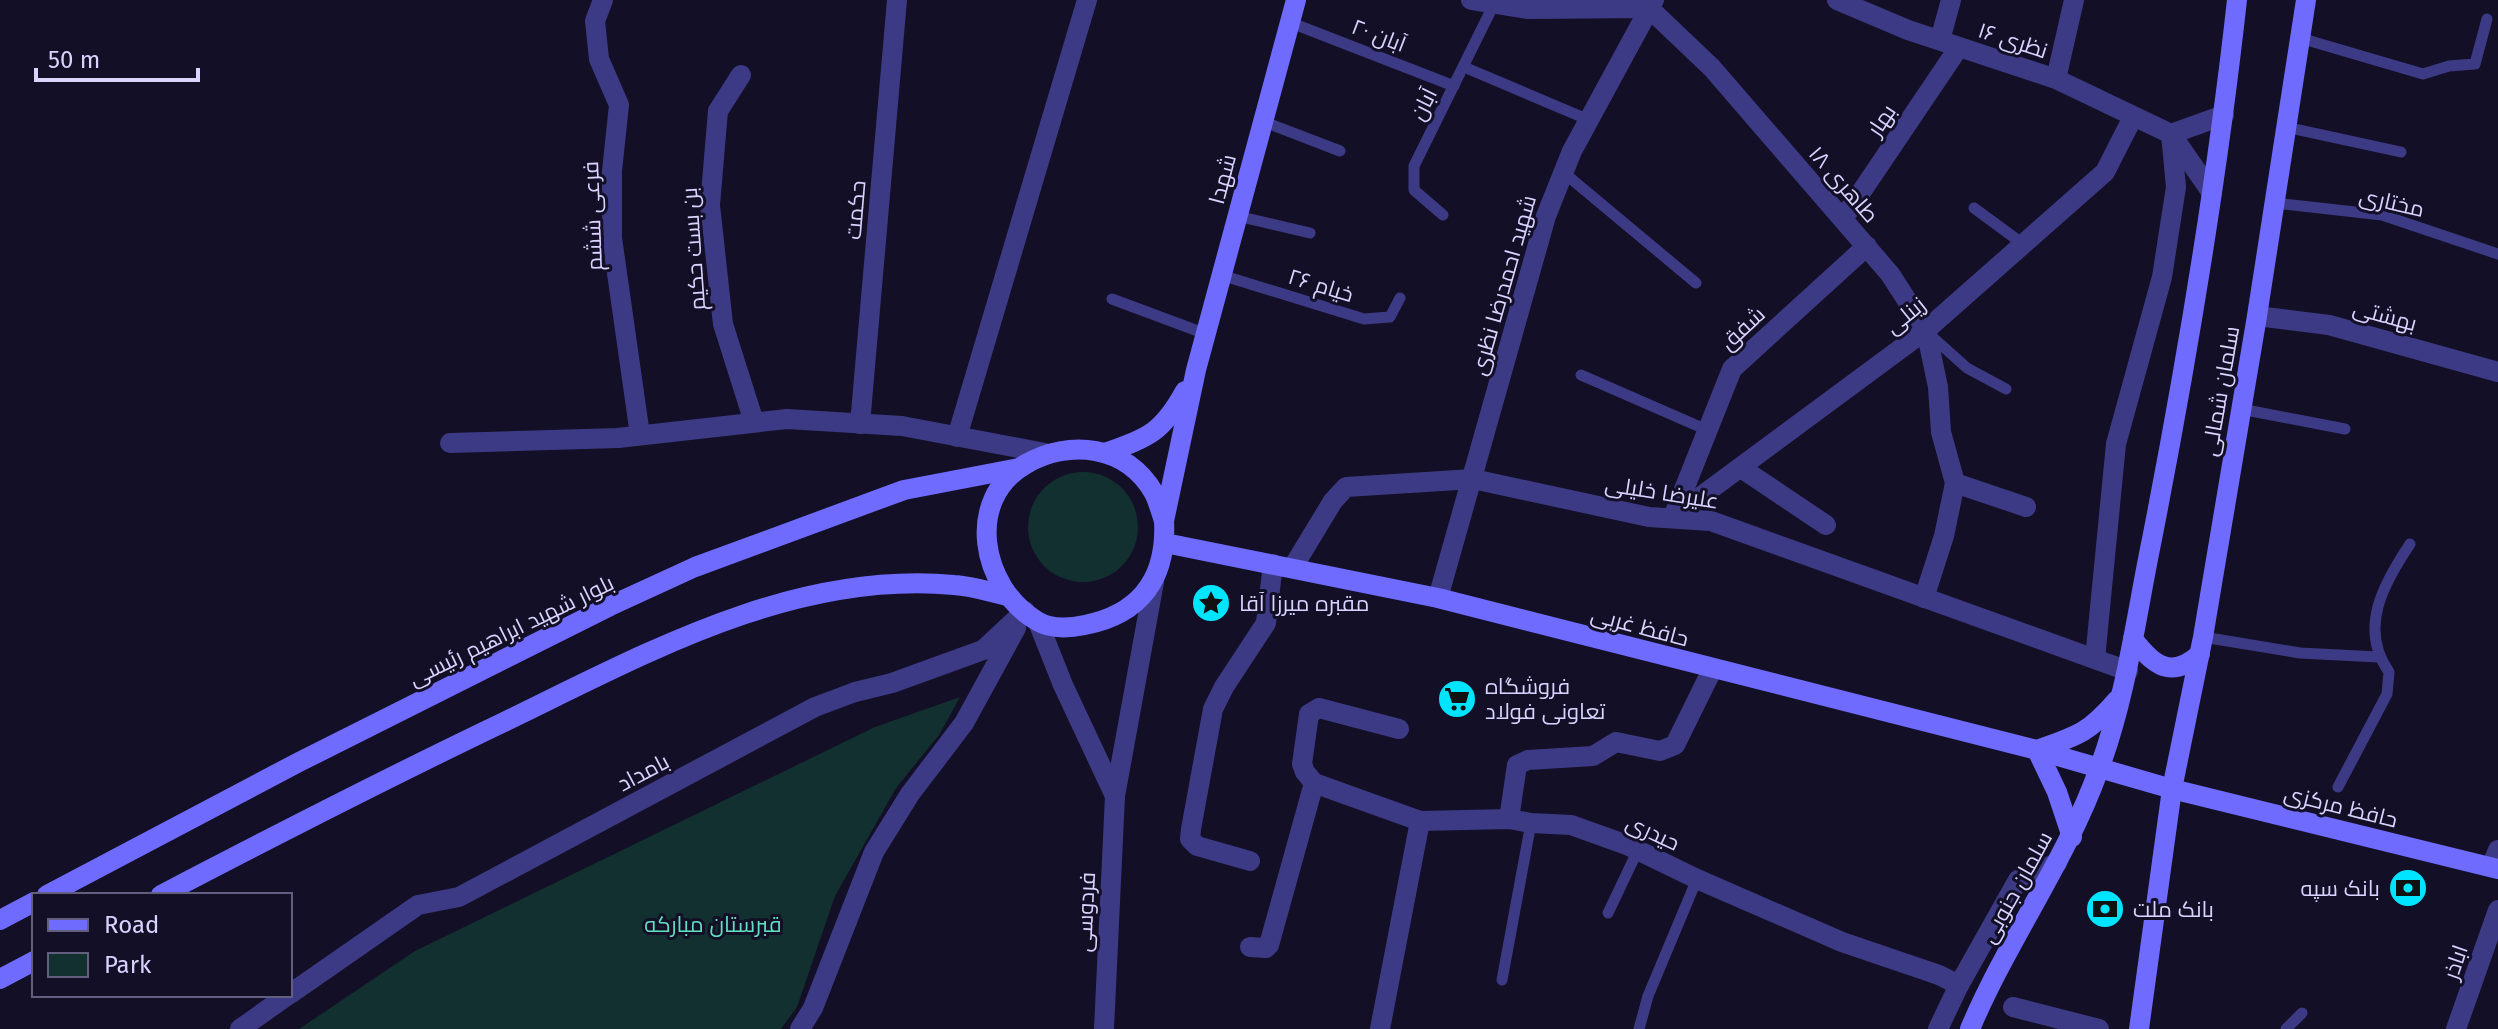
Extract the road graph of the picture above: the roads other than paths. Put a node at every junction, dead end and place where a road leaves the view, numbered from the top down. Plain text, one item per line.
1 (603, 0) edge
2 (897, 0) edge
3 (1087, 0) edge
4 (1296, 0) edge
5 (1471, 0) edge
6 (1837, 0) edge
7 (1951, 0) edge
8 (2074, 0) edge
9 (2237, 0) edge
10 (2305, 1) edge
11 (1494, 4) junction
12 (1651, 4) edge
13 (2487, 19) dead end
14 (1289, 22) junction
15 (2300, 38) junction
16 (1950, 44) junction
17 (1464, 67) junction
18 (741, 75) dead end
19 (2056, 79) junction
20 (1454, 86) junction
21 (2224, 115) junction
22 (2133, 117) junction
23 (1589, 120) junction
24 (1262, 121) junction
25 (2286, 127) junction
26 (2171, 134) junction
27 (1340, 151) dead end
28 (2401, 152) dead end
29 (1563, 172) junction
30 (2212, 193) junction
31 (2274, 203) junction
32 (1974, 208) dead end
33 (1443, 215) dead end
34 (1237, 216) junction
35 (1843, 219) junction
36 (1310, 233) dead end
37 (2023, 244) junction
38 (1867, 246) junction
39 (2498, 254) edge
40 (1221, 275) junction
41 (1696, 283) dead end
42 (1400, 298) dead end
43 (1112, 299) dead end
44 (2257, 316) junction
45 (1926, 330) junction
46 (1206, 334) junction
47 (1196, 370) junction
48 (2498, 372) edge
49 (1581, 375) dead end
50 (2006, 389) dead end
51 (2241, 409) junction
52 (754, 422) junction
53 (860, 424) junction
54 (2345, 429) dead end
55 (1707, 430) junction
56 (640, 435) junction
57 (957, 437) junction
58 (450, 443) dead end
59 (1045, 453) junction
60 (1105, 453) junction
61 (1019, 468) junction
62 (1741, 468) junction
63 (1473, 479) junction
64 (1955, 483) junction
65 (2026, 507) dead end
66 (1673, 517) junction
67 (1164, 521) junction
68 (1826, 525) dead end
69 (1165, 543) junction
70 (2410, 544) dead end
71 (1283, 566) junction
72 (1154, 582) junction
73 (1008, 596) junction
74 (1438, 598) junction
75 (1924, 598) junction
76 (1032, 616) junction
77 (2133, 639) junction
78 (2202, 645) junction
79 (2378, 657) junction
80 (2095, 659) junction
81 (1712, 670) junction
82 (2128, 671) junction
83 (2122, 693) junction
84 (1399, 729) dead end
85 (2037, 750) junction
86 (2100, 767) junction
87 (1314, 783) junction
88 (2338, 787) dead end
89 (2172, 789) junction
90 (1115, 796) junction
91 (1509, 819) junction
92 (1420, 821) junction
93 (1531, 823) junction
94 (2072, 837) junction
95 (1638, 850) junction
96 (1250, 861) dead end
97 (2496, 862) edge
98 (2057, 863) junction
99 (1697, 879) junction
100 (51, 893) edge
101 (165, 893) edge
102 (32, 903) edge
103 (2498, 910) edge
104 (1608, 913) dead end
105 (0, 920) edge
106 (1250, 947) dead end
107 (32, 962) edge
108 (0, 979) edge
109 (1502, 980) dead end
110 (1959, 985) junction
111 (292, 992) edge
112 (285, 997) edge
113 (2013, 1007) dead end
114 (2302, 1013) dead end
115 (240, 1029) edge
116 (800, 1029) edge
117 (1104, 1029) edge
118 (1380, 1029) edge
119 (1639, 1029) edge
120 (1938, 1029) edge
121 (1970, 1029) edge
122 (2099, 1029) edge
123 (2139, 1029) edge
124 (2286, 1029) edge
125 (2456, 1029) edge

1 - 56 street, فرعی ششم
2 - 53 street, حکمت
3 - 57 street
4 - 14 main road, شهدا
5 - 11 street
6 - 16 street, نظری ۱۶
7 - 16 street, بهار
8 - 19 street
9 - 21 main road, سلمان شمالی
10 - 15 main road, سلمان شمالی
11 - 12 street
11 - 17 lane, آبان
12 - 23 street, شهید احمدرضا نظری
12 - 35 street, طاهری ۱۸
13 - 15 lane
14 - 20 lane, آبان ۲۰
14 - 24 main road, شهدا
15 - 25 main road, سلمان شمالی
16 - 19 street, نظری ۱۶
16 - 35 street, بهار
17 - 20 lane, آبان
17 - 23 lane
18 - 52 street, بن بست حکیم
19 - 22 street, نظری ۱۶
20 - 33 lane, آبان
21 - 26 street
21 - 30 main road, سلمان شمالی
22 - 26 street, نظری ۱۶
22 - 37 street, زینلی
23 - 29 street, شهید احمدرضا نظری
24 - 27 lane
24 - 34 main road, شهدا
25 - 28 lane
25 - 31 main road, سلمان شمالی
26 - 30 street
26 - 80 street
29 - 41 lane
29 - 63 street, شهید احمدرضا نظری
30 - 77 main road, سلمان شمالی
31 - 39 lane, مختاری
31 - 44 main road, سلمان شمالی
32 - 37 lane
34 - 36 lane
34 - 40 main road, شهدا
35 - 38 street, طاهری ۱۸
37 - 45 street, زینلی
38 - 45 street, طاهری ۱۸
38 - 55 street, شفق
40 - 42 lane, خیام ۲۶
40 - 46 main road, شهدا
43 - 46 lane
44 - 48 street, بهشتی
44 - 51 main road, سلمان شمالی
45 - 50 lane
45 - 62 street, زینلی
45 - 64 street, طاهری ۱۸
46 - 47 main road, شهدا
47 - 60 main road
47 - 67 main road
49 - 55 lane
51 - 54 lane
51 - 78 main road, سلمان شمالی
52 - 53 street
52 - 56 street
53 - 57 street
55 - 66 street, شفق
56 - 58 street
57 - 59 street
59 - 60 main road
59 - 61 main road
60 - 67 main road
61 - 73 main road
61 - 100 main road, بلوار شهید ابراهیم رئیسی
62 - 66 street, زینلی
62 - 68 street
63 - 66 street, علیرضا خلیلی
63 - 71 street, علیرضا خلیلی
63 - 74 street, شهید احمدرضا نظری
64 - 65 street
64 - 75 street, طاهری ۱۸
66 - 75 street, علیرضا خلیلی
67 - 69 main road
69 - 71 main road, حافظ غربی
69 - 72 main road
70 - 79 lane
71 - 74 main road, حافظ غربی
71 - 96 street
72 - 76 main road
72 - 90 street, فردوسی
73 - 76 main road
73 - 101 main road
74 - 81 main road, حافظ غربی
75 - 80 street, علیرضا خلیلی
76 - 90 street
76 - 111 street, بامداد
76 - 116 street
77 - 78 main road
77 - 82 main road, سلمان شمالی
78 - 79 lane
78 - 89 main road, سلمان شمالی
79 - 88 lane
80 - 82 street, علیرضا خلیلی
81 - 85 main road, حافظ غربی
81 - 91 street
82 - 83 main road, سلمان شمالی
83 - 85 main road
83 - 86 main road, سلمان شمالی
84 - 87 street
85 - 86 main road, حافظ غربی
85 - 94 main road
86 - 89 main road, حافظ مرکزی
86 - 94 main road, سلمان جنوبی
87 - 92 street, حیدری
87 - 106 street
89 - 97 main road, حافظ مرکزی
89 - 123 main road
90 - 117 street, فردوسی
91 - 92 street, حیدری
91 - 93 street, حیدری
92 - 118 street
93 - 95 street, حیدری
93 - 109 lane
94 - 98 main road, سلمان جنوبی
95 - 99 street, حیدری
95 - 104 lane
98 - 110 street
98 - 121 main road, سلمان جنوبی
99 - 110 street, حیدری
99 - 119 lane
102 - 105 main road
103 - 125 street, اباذر
107 - 108 main road
110 - 120 street
112 - 115 street, بامداد
113 - 122 street
114 - 124 lane

